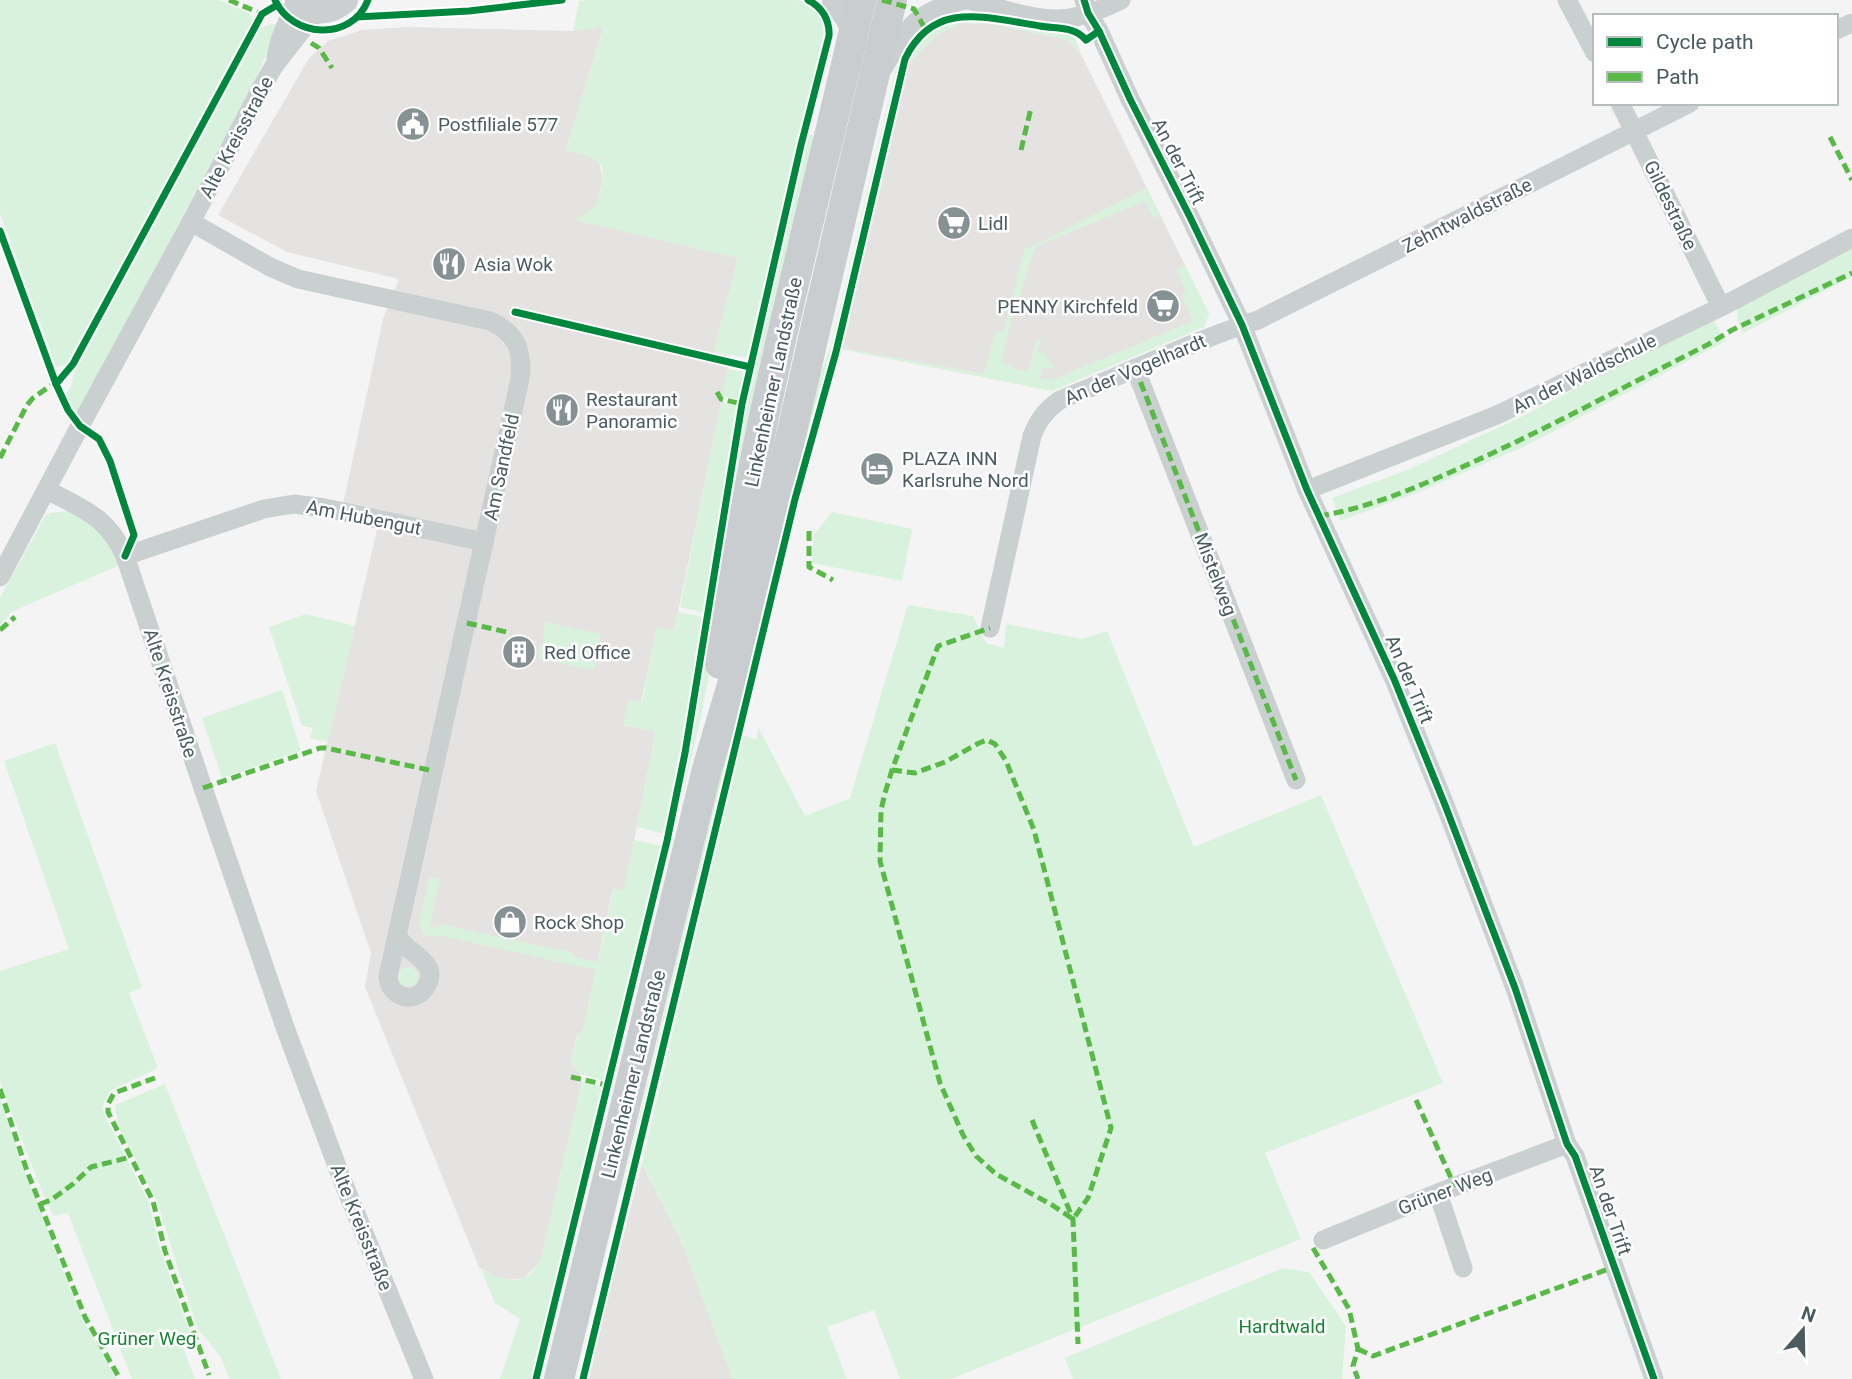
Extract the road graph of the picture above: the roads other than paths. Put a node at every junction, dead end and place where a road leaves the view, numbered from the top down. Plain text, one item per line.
1 (345, 0) edge
2 (835, 0) edge
3 (861, 0) edge
4 (892, 0) edge
5 (967, 0) edge
6 (1068, 0) edge
7 (1121, 0) edge
8 (1567, 0) edge
9 (303, 4) edge
10 (1086, 6) edge
11 (854, 30) junction
12 (1593, 49) edge
13 (870, 93) junction
14 (1621, 105) edge
15 (1686, 105) edge
16 (1635, 131) junction
17 (191, 222) junction
18 (1852, 238) edge
19 (1721, 307) junction
20 (1242, 325) junction
21 (1135, 368) junction
22 (47, 490) junction
23 (1307, 490) junction
24 (484, 542) junction
25 (125, 556) junction
26 (0, 577) edge
27 (990, 628) dead end
28 (707, 769) junction
29 (1296, 780) dead end
30 (398, 936) dead end
31 (1567, 1144) junction
32 (1438, 1193) junction
33 (1323, 1240) dead end
34 (1463, 1268) dead end
35 (424, 1379) edge
36 (559, 1379) edge
37 (1654, 1379) edge

1 - 9 street
2 - 11 street
3 - 11 main road, Linkenheimer Landstraße
4 - 13 main road, Linkenheimer Landstraße
5 - 10 street
5 - 13 street, Linkenheimer Landstraße
6 - 10 street
7 - 10 street
8 - 12 street
9 - 17 street, Alte Kreisstraße
10 - 20 street, An der Trift
11 - 28 main road, Linkenheimer Landstraße
13 - 28 main road, Linkenheimer Landstraße
14 - 16 street, Gildestraße
15 - 16 street, Zehntwaldstraße
16 - 19 street, Gildestraße
16 - 20 street, Zehntwaldstraße
17 - 22 street, Alte Kreisstraße
17 - 24 street, Am Sandfeld
18 - 19 street, An der Waldschule
19 - 23 street, An der Waldschule
20 - 21 street, An der Vogelhardt
20 - 23 street, An der Trift
21 - 27 street, An der Vogelhardt
21 - 29 street, Mistelweg
22 - 25 street, Alte Kreisstraße
22 - 26 street
23 - 31 street, An der Trift
24 - 25 street, Am Hubengut
24 - 30 street, Am Sandfeld
25 - 35 street, Alte Kreisstraße
28 - 36 main road, Linkenheimer Landstraße
31 - 32 street, Grüner Weg
31 - 37 street, An der Trift
32 - 33 street, Grüner Weg
32 - 34 street

